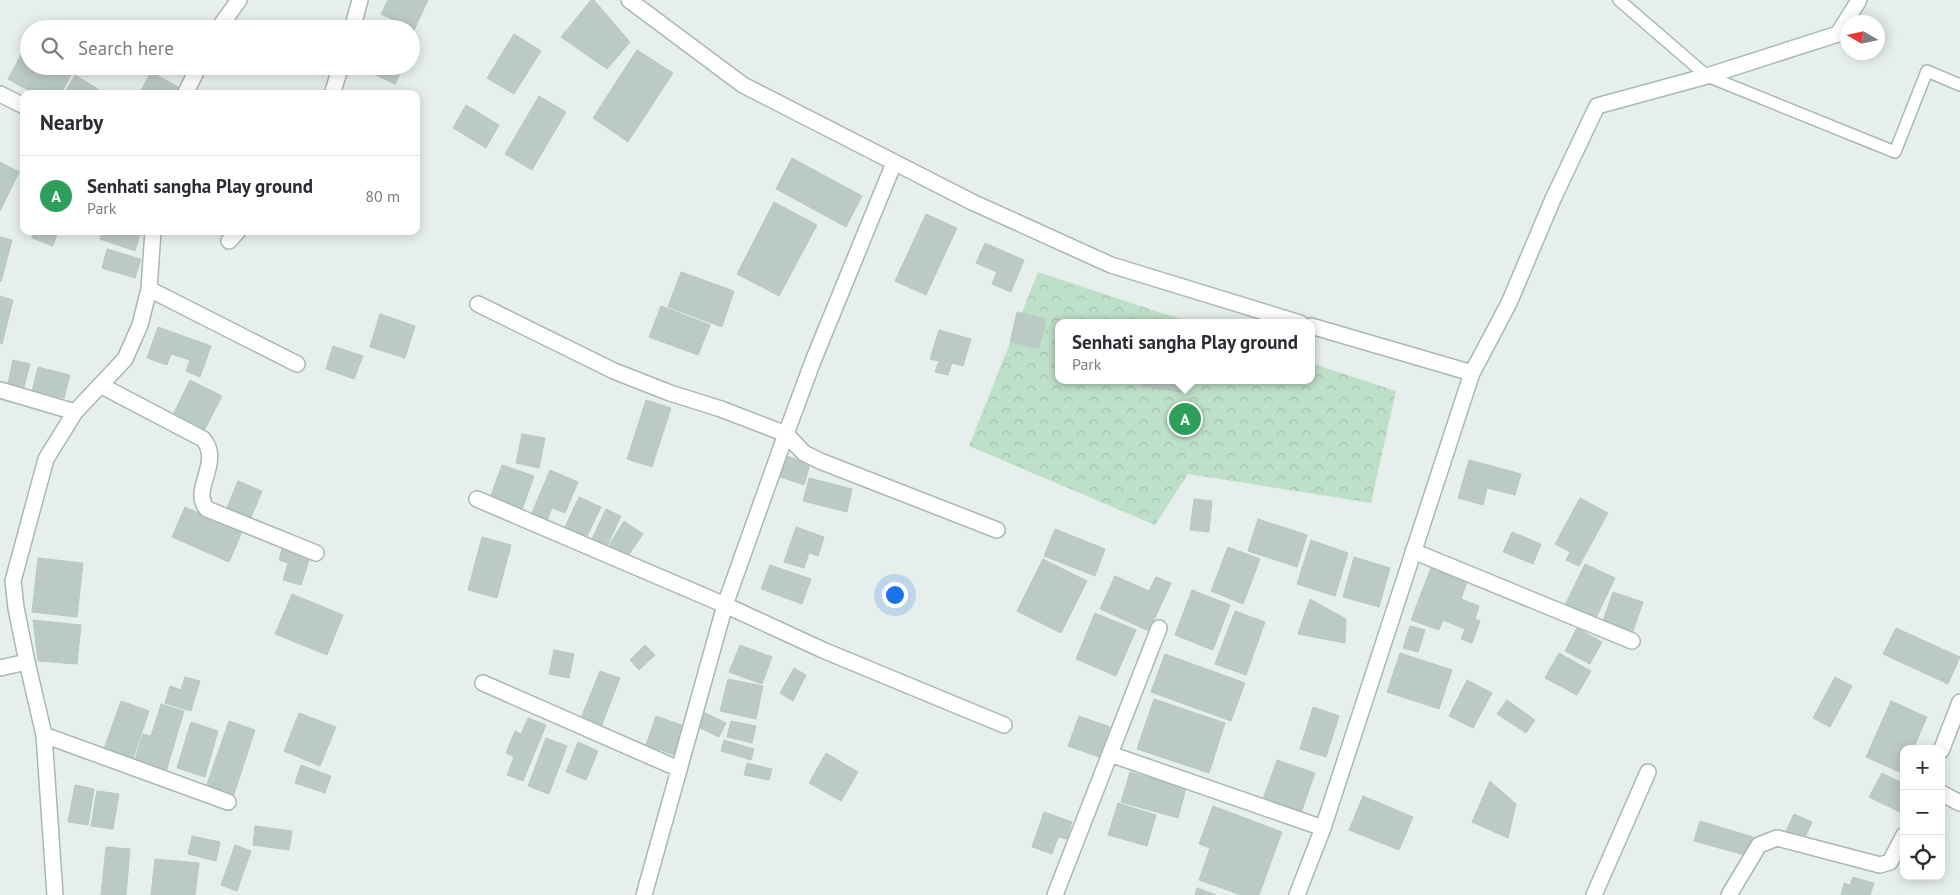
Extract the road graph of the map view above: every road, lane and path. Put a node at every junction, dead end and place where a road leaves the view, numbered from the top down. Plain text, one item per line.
1 (239, 0) edge
2 (360, 0) edge
3 (630, 0) edge
4 (1619, 0) edge
5 (1859, 0) edge
6 (225, 20) edge
7 (354, 20) edge
8 (194, 75) edge
9 (338, 75) edge
10 (1707, 76) junction
11 (1960, 85) edge
12 (187, 90) edge
13 (333, 90) edge
14 (0, 94) edge
15 (20, 104) edge
16 (894, 163) junction
17 (153, 235) edge
18 (149, 289) junction
19 (478, 304) dead end
20 (1287, 319) edge
21 (1315, 327) edge
22 (297, 364) dead end
23 (1472, 374) junction
24 (100, 385) junction
25 (0, 390) edge
26 (75, 412) junction
27 (786, 434) junction
28 (476, 499) dead end
29 (997, 530) dead end
30 (1413, 551) junction
31 (316, 553) dead end
32 (6, 579) edge
33 (725, 605) junction
34 (1158, 628) dead end
35 (1632, 641) dead end
36 (27, 662) junction
37 (0, 668) edge
38 (483, 683) dead end
39 (1960, 702) edge
40 (1004, 725) dead end
41 (44, 735) junction
42 (1943, 745) edge
43 (1110, 754) junction
44 (679, 769) junction
45 (1648, 772) dead end
46 (1945, 795) edge
47 (228, 802) dead end
48 (1960, 803) edge
49 (1323, 828) junction
50 (1900, 843) edge
51 (55, 895) edge
52 (644, 895) edge
53 (1055, 895) edge
54 (1297, 895) edge
55 (1594, 895) edge
56 (1729, 895) edge

1 - 6 street
2 - 7 street
3 - 16 street
4 - 10 lane
5 - 10 street
8 - 12 street
9 - 13 street
10 - 11 lane
10 - 23 street
14 - 15 street
16 - 20 street
16 - 27 street
17 - 18 street
18 - 22 street
18 - 24 street
19 - 27 street
21 - 23 street
23 - 30 street
24 - 26 street
24 - 31 street
25 - 26 street
26 - 32 street
27 - 29 street
27 - 33 street
28 - 33 street
30 - 35 street
30 - 49 street
32 - 36 street
33 - 40 street
33 - 44 street
34 - 43 street
36 - 37 street
36 - 41 street
38 - 44 street
39 - 42 street
41 - 47 street
41 - 51 street
43 - 49 street
43 - 53 street
44 - 52 street
45 - 55 street
46 - 48 street
49 - 54 street
50 - 56 street

